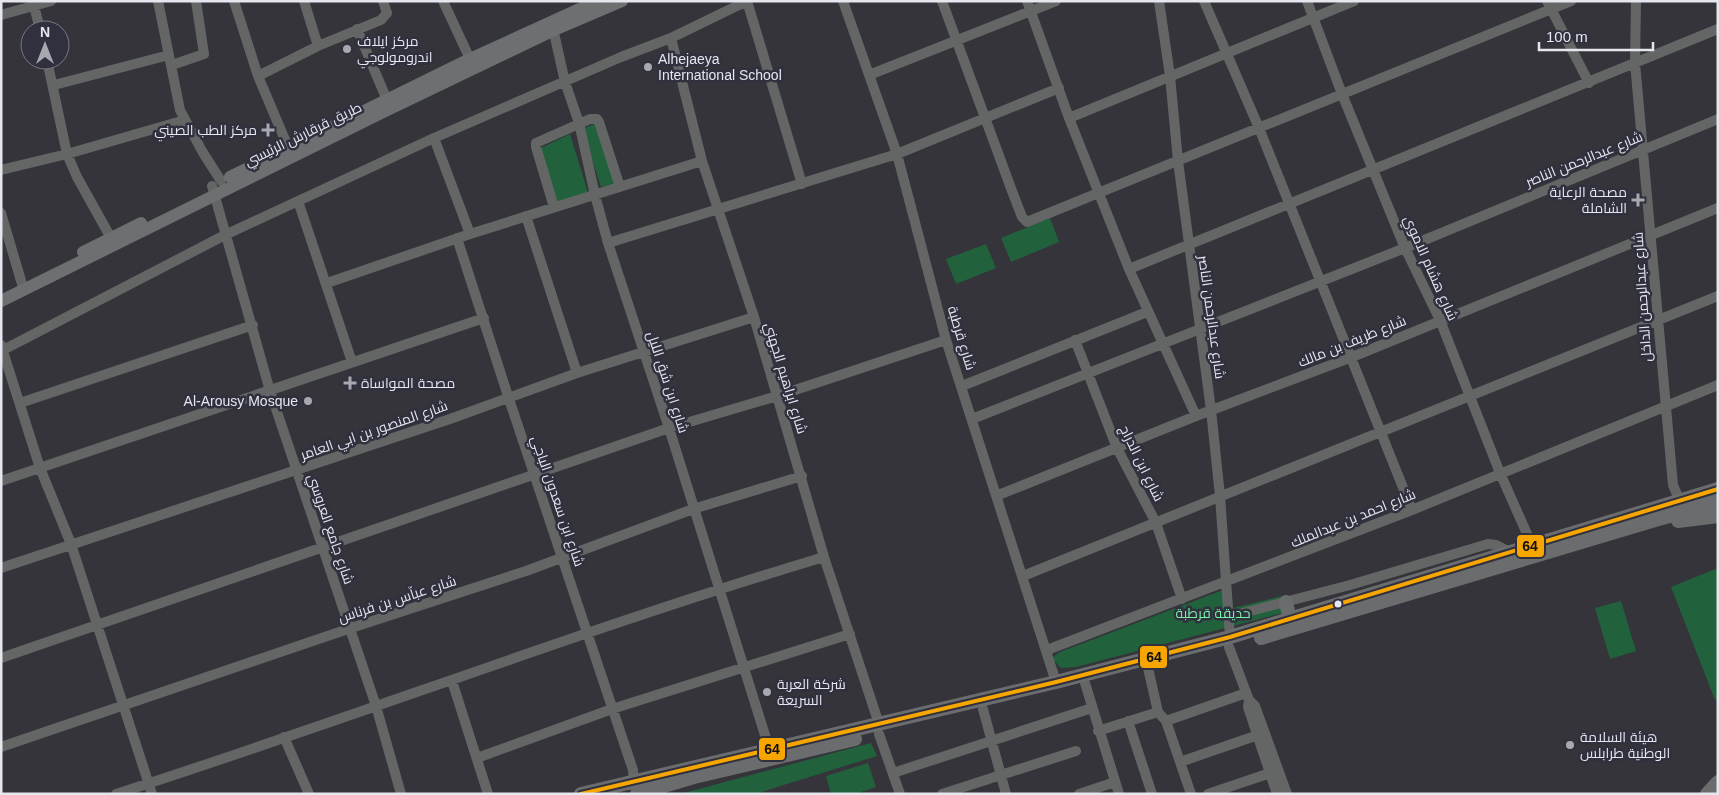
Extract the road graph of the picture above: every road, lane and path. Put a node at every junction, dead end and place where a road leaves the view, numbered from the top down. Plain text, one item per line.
1 (51, 1) edge
2 (158, 1) edge
3 (196, 1) edge
4 (234, 1) edge
5 (304, 1) edge
6 (383, 1) edge
7 (444, 1) edge
8 (597, 1) edge
9 (622, 1) edge
10 (747, 1) edge
11 (843, 1) edge
12 (942, 1) edge
13 (1027, 1) edge
14 (1056, 1) edge
15 (1159, 1) edge
16 (1204, 1) edge
17 (1307, 1) edge
18 (1354, 1) edge
19 (1572, 1) edge
20 (1636, 1) edge
21 (33, 3) edge
22 (1549, 6) edge
23 (1031, 12) junction
24 (1, 15) edge
25 (1314, 17) junction
26 (37, 20) edge
27 (553, 26) junction
28 (357, 29) junction
29 (1718, 29) edge
30 (671, 38) junction
31 (955, 43) junction
32 (318, 46) junction
33 (1227, 55) junction
34 (470, 59) junction
35 (170, 60) junction
36 (1635, 62) junction
37 (50, 70) edge
38 (869, 75) junction
39 (258, 76) junction
40 (1170, 76) junction
41 (565, 82) junction
42 (1589, 83) junction
43 (54, 84) junction
44 (1059, 88) junction
45 (1342, 94) junction
46 (387, 100) junction
47 (984, 118) junction
48 (1069, 118) junction
49 (1718, 119) edge
50 (184, 120) junction
51 (579, 123) junction
52 (1259, 128) junction
53 (434, 138) junction
54 (288, 147) junction
55 (1643, 151) junction
56 (67, 154) junction
57 (897, 154) junction
58 (702, 160) junction
59 (1178, 161) junction
60 (1374, 169) junction
61 (1, 170) edge
62 (802, 184) junction
63 (620, 186) junction
64 (216, 187) junction
65 (1099, 192) junction
66 (595, 195) junction
67 (298, 201) junction
68 (1289, 204) junction
69 (554, 207) junction
70 (1718, 208) edge
71 (718, 210) junction
72 (1, 213) edge
73 (526, 216) junction
74 (470, 234) junction
75 (225, 235) junction
76 (1651, 235) junction
77 (111, 238) junction
78 (458, 238) junction
79 (608, 243) junction
80 (1188, 244) junction
81 (1405, 248) junction
82 (1129, 269) junction
83 (1321, 281) junction
84 (327, 283) junction
85 (22, 284) junction
86 (1, 293) edge
87 (1718, 296) edge
88 (1, 301) edge
89 (1147, 312) junction
90 (754, 317) junction
91 (484, 318) junction
92 (1440, 320) junction
93 (1657, 322) junction
94 (253, 325) junction
95 (1200, 329) junction
96 (946, 340) junction
97 (1075, 340) junction
98 (1162, 344) junction
99 (2, 349) edge
100 (644, 351) junction
101 (1352, 357) junction
102 (352, 362) junction
103 (577, 373) junction
104 (1088, 373) junction
105 (1718, 385) edge
106 (962, 386) junction
107 (270, 391) junction
108 (508, 396) junction
109 (777, 396) junction
110 (1471, 397) junction
111 (20, 403) junction
112 (1665, 406) junction
113 (1211, 410) junction
114 (1196, 416) junction
115 (972, 419) junction
116 (669, 428) junction
117 (1381, 433) junction
118 (1117, 448) junction
119 (40, 468) junction
120 (296, 471) junction
121 (1500, 473) junction
122 (536, 475) junction
123 (802, 476) junction
124 (1, 481) edge
125 (1718, 489) edge
126 (996, 496) junction
127 (1220, 496) junction
128 (1679, 499) junction
129 (1718, 503) edge
130 (693, 509) junction
131 (1412, 510) junction
132 (1718, 516) edge
133 (1655, 520) junction
134 (1156, 523) junction
135 (71, 544) junction
136 (1532, 545) junction
137 (323, 548) junction
138 (1510, 552) junction
139 (563, 557) junction
140 (824, 557) junction
141 (1, 568) edge
142 (1023, 576) junction
143 (1226, 583) junction
144 (718, 589) junction
145 (1182, 599) junction
146 (1286, 602) junction
147 (1228, 617) junction
148 (1290, 620) junction
149 (98, 626) junction
150 (351, 628) junction
151 (587, 634) junction
152 (850, 634) junction
153 (1229, 642) junction
154 (1047, 650) junction
155 (1, 658) edge
156 (743, 667) junction
157 (1148, 668) junction
158 (452, 681) junction
159 (1056, 682) junction
160 (1085, 683) junction
161 (1248, 696) junction
162 (376, 706) junction
163 (123, 707) junction
164 (1092, 708) junction
165 (612, 709) junction
166 (983, 709) junction
167 (1158, 712) junction
168 (1128, 721) junction
169 (1166, 721) junction
170 (879, 729) junction
171 (1098, 731) junction
172 (1258, 735) junction
173 (284, 737) junction
174 (992, 740) junction
175 (1, 747) edge
176 (769, 748) junction
177 (1076, 750) dead end
178 (477, 758) junction
179 (1180, 762) junction
180 (1274, 772) junction
181 (893, 774) junction
182 (1000, 775) junction
183 (694, 777) junction
184 (1115, 782) junction
185 (1718, 782) edge
186 (149, 783) junction
187 (640, 786) edge
188 (1226, 791) edge
189 (116, 794) edge
190 (152, 794) edge
191 (309, 794) edge
192 (401, 794) edge
193 (488, 794) edge
194 (581, 794) edge
195 (669, 794) edge
196 (900, 794) edge
197 (942, 794) edge
198 (1006, 794) edge
199 (1079, 794) edge
200 (1119, 794) edge
201 (1152, 794) edge
202 (1191, 794) edge
203 (1208, 794) edge
204 (1278, 794) edge
205 (1287, 794) edge
206 (1706, 794) edge

1 - 21 street
2 - 35 street, شارع جامع العروسي
3 - 35 street
4 - 39 street
5 - 32 street
6 - 28 street
7 - 34 street
8 - 27 main road, طريق قرقارش الرئيسي
9 - 27 main road, طريق قرقارش الرئيسي
10 - 30 street
10 - 62 street
11 - 38 street, شارع قرطبة
12 - 31 street
13 - 23 street
14 - 23 street
15 - 40 street, شارع عبدالرحمن الناصر
16 - 33 street
17 - 25 street, شارع هشام الاموي
18 - 25 street
19 - 22 street
20 - 36 street, شارع عبدالرحمن الداخل
21 - 24 street
21 - 26 street
22 - 42 street
22 - 45 street
23 - 31 street
23 - 44 street
25 - 33 street
25 - 45 street, شارع هشام الاموي
27 - 34 main road, طريق قرقارش الرئيسي
27 - 41 street, شارع ابن شق الليل
27 - 64 main road, طريق قرقارش الرئيسي
28 - 32 street
28 - 46 street
29 - 36 street
30 - 41 street
30 - 58 street, شارع ابراهيم الجهني
31 - 38 street
31 - 47 street
32 - 39 street
33 - 40 street
33 - 52 street
34 - 46 main road, طريق قرقارش الرئيسي
35 - 43 street
35 - 50 street, شارع جامع العروسي
36 - 42 street
36 - 55 street, شارع عبدالرحمن الداخل
37 - 43 street
38 - 57 street, شارع قرطبة
39 - 54 street
40 - 48 street
40 - 59 street, شارع عبدالرحمن الناصر
41 - 51 street, شارع ابن شق الليل
41 - 53 street
42 - 60 street
43 - 56 street
44 - 47 street
44 - 48 street
45 - 52 street
45 - 60 street, شارع هشام الاموي
46 - 54 main road, طريق قرقارش الرئيسي
47 - 57 street
47 - 65 street
48 - 65 street
49 - 55 street, شارع عبدالرحمن الناصر
50 - 56 street
50 - 64 street, شارع جامع العروسي
51 - 63 street
51 - 66 street, شارع ابن شق الليل
51 - 69 street
52 - 59 street
52 - 68 street
53 - 67 street
53 - 74 street
54 - 64 main road, طريق قرقارش الرئيسي
55 - 76 street, شارع عبدالرحمن الداخل
55 - 81 street, شارع عبدالرحمن الناصر
56 - 61 street
56 - 77 street
57 - 62 street
57 - 96 street, شارع قرطبة
58 - 63 street
58 - 71 street, شارع ابراهيم الجهني
59 - 65 street
59 - 80 street, شارع عبدالرحمن الناصر
60 - 68 street
60 - 81 street, شارع هشام الاموي
62 - 71 street
63 - 66 street
64 - 75 street, شارع جامع العروسي
64 - 77 main road, طريق قرقارش الرئيسي
64 - 88 main road, طريق قرقارش الرئيسي
65 - 82 street
66 - 69 street
66 - 79 street, شارع ابن شق الليل
67 - 75 street
67 - 84 street
68 - 80 street
68 - 83 street
69 - 73 street
70 - 76 street, شارع طريف بن مالك
71 - 79 street
71 - 90 street, شارع ابراهيم الجهني
72 - 85 street
73 - 74 street
73 - 103 street
74 - 78 street
75 - 94 street, شارع جامع العروسي
75 - 99 street
76 - 92 street, شارع طريف بن مالك
76 - 93 street, شارع عبدالرحمن الداخل
77 - 85 main road, طريق قرقارش الرئيسي
78 - 84 street
78 - 91 street, شارع ابن سعدون الباجي
79 - 100 street, شارع ابن شق الليل
80 - 82 street
80 - 95 street, شارع عبدالرحمن الناصر
81 - 83 street, شارع عبدالرحمن الناصر
81 - 92 street, شارع هشام الاموي
82 - 89 street
83 - 95 street, شارع عبدالرحمن الناصر
83 - 101 street
84 - 102 street
85 - 86 main road, طريق قرقارش الرئيسي
87 - 93 street
89 - 97 street
89 - 98 street
90 - 100 street, شارع المنصور بن ابي العامر
90 - 109 street, شارع ابراهيم الجهني
91 - 102 street
91 - 108 street, شارع ابن سعدون الباجي
92 - 101 street, شارع طريف بن مالك
92 - 110 street, شارع هشام الاموي
93 - 110 street
93 - 112 street, شارع عبدالرحمن الداخل
94 - 107 street, شارع جامع العروسي
94 - 111 street
95 - 98 street, شارع عبدالرحمن الناصر
95 - 113 street, شارع عبدالرحمن الناصر
96 - 106 street, شارع قرطبة
96 - 109 street
97 - 104 street, شارع ابن الدراج
97 - 106 street
98 - 104 street, شارع عبدالرحمن الناصر
98 - 114 street
99 - 111 street
100 - 103 street, شارع المنصور بن ابي العامر
100 - 116 street, شارع ابن شق الليل
101 - 113 street, شارع طريف بن مالك
101 - 117 street
102 - 107 street
103 - 108 street, شارع المنصور بن ابي العامر
104 - 115 street, شارع عبدالرحمن الناصر
104 - 118 street, شارع ابن الدراج
105 - 112 street, شارع احمد بن عبدالملك
106 - 115 street, شارع قرطبة
107 - 119 street
107 - 120 street, شارع جامع العروسي
108 - 120 street, شارع المنصور بن ابي العامر
108 - 122 street, شارع ابن سعدون الباجي
109 - 116 street
109 - 123 street, شارع ابراهيم الجهني
110 - 117 street
110 - 121 street, شارع هشام الاموي
111 - 119 street
112 - 121 street, شارع احمد بن عبدالملك
112 - 128 street, شارع عبدالرحمن الداخل
113 - 114 street, شارع طريف بن مالك
113 - 127 street, شارع عبدالرحمن الناصر
114 - 118 street, شارع طريف بن مالك
115 - 126 street, شارع قرطبة
116 - 122 street
116 - 130 street, شارع ابن شق الليل
117 - 127 street
117 - 131 street
118 - 126 street, شارع طريف بن مالك
118 - 134 street, شارع ابن الدراج
119 - 124 street
119 - 135 street
120 - 135 street, شارع المنصور بن ابي العامر
120 - 137 street, شارع جامع العروسي
121 - 131 street, شارع احمد بن عبدالملك
121 - 136 street, شارع هشام الاموي
122 - 137 street
122 - 139 street, شارع ابن سعدون الباجي
123 - 130 street, شارع عباّس بن فرناس
123 - 140 street, شارع ابراهيم الجهني
125 - 128 highway
126 - 142 street, شارع قرطبة
127 - 134 street
127 - 143 street, شارع عبدالرحمن الناصر
128 - 136 highway
129 - 133 highway
130 - 139 street, شارع عباّس بن فرناس
130 - 144 street, شارع ابن شق الليل
131 - 143 street, شارع احمد بن عبدالملك
132 - 133 highway
133 - 153 highway
134 - 142 street
134 - 145 street, شارع ابن الدراج
135 - 141 street, شارع المنصور بن ابي العامر
135 - 149 street
136 - 138 highway
137 - 149 street
137 - 150 street, شارع جامع العروسي
138 - 146 street
138 - 148 highway
139 - 150 street, شارع عباّس بن فرناس
139 - 151 street, شارع ابن سعدون الباجي
140 - 144 street
140 - 152 street, شارع ابراهيم الجهني
142 - 154 street, شارع قرطبة
143 - 145 street, شارع احمد بن عبدالملك
143 - 147 street, شارع عبدالرحمن الناصر
144 - 151 street
144 - 156 street, شارع ابن شق الليل
145 - 154 street, شارع احمد بن عبدالملك
146 - 147 street
146 - 148 highway
147 - 153 street, شارع عبدالرحمن الناصر
148 - 153 highway
149 - 155 street
149 - 163 street
150 - 162 street, شارع جامع العروسي
150 - 163 street, شارع عباّس بن فرناس
151 - 158 street
151 - 165 street, شارع ابن سعدون الباجي
152 - 156 street
152 - 170 street, شارع ابراهيم الجهني
153 - 157 highway
153 - 159 highway
153 - 161 street, شارع عبدالرحمن الناصر
154 - 159 street, شارع قرطبة
156 - 165 street
156 - 176 street, شارع ابن شق الليل
157 - 160 highway
157 - 167 street
158 - 162 street
158 - 178 street
159 - 170 highway
160 - 164 street
160 - 166 highway
161 - 169 street
161 - 172 street
161 - 180 street
162 - 173 street
162 - 192 street, شارع جامع العروسي
163 - 175 street, شارع عباّس بن فرناس
163 - 186 street
164 - 171 street
164 - 174 street
165 - 178 street
165 - 187 street, شارع ابن سعدون الباجي
166 - 170 highway
166 - 174 street
167 - 168 street
167 - 169 street
168 - 171 street
168 - 201 street
169 - 179 street
170 - 176 highway
170 - 181 street, شارع ابراهيم الجهني
170 - 183 highway
171 - 184 street
172 - 179 street
172 - 180 street
173 - 186 street
173 - 191 street
174 - 181 street
174 - 182 street
176 - 187 highway
177 - 182 street
178 - 193 street
179 - 202 street
180 - 188 street
180 - 204 street
180 - 205 street
181 - 196 street, شارع ابراهيم الجهني
182 - 197 street
182 - 198 street
183 - 187 highway
183 - 195 highway
184 - 199 street
184 - 200 street
185 - 206 highway
186 - 189 street
186 - 190 street
187 - 194 highway
188 - 203 street

